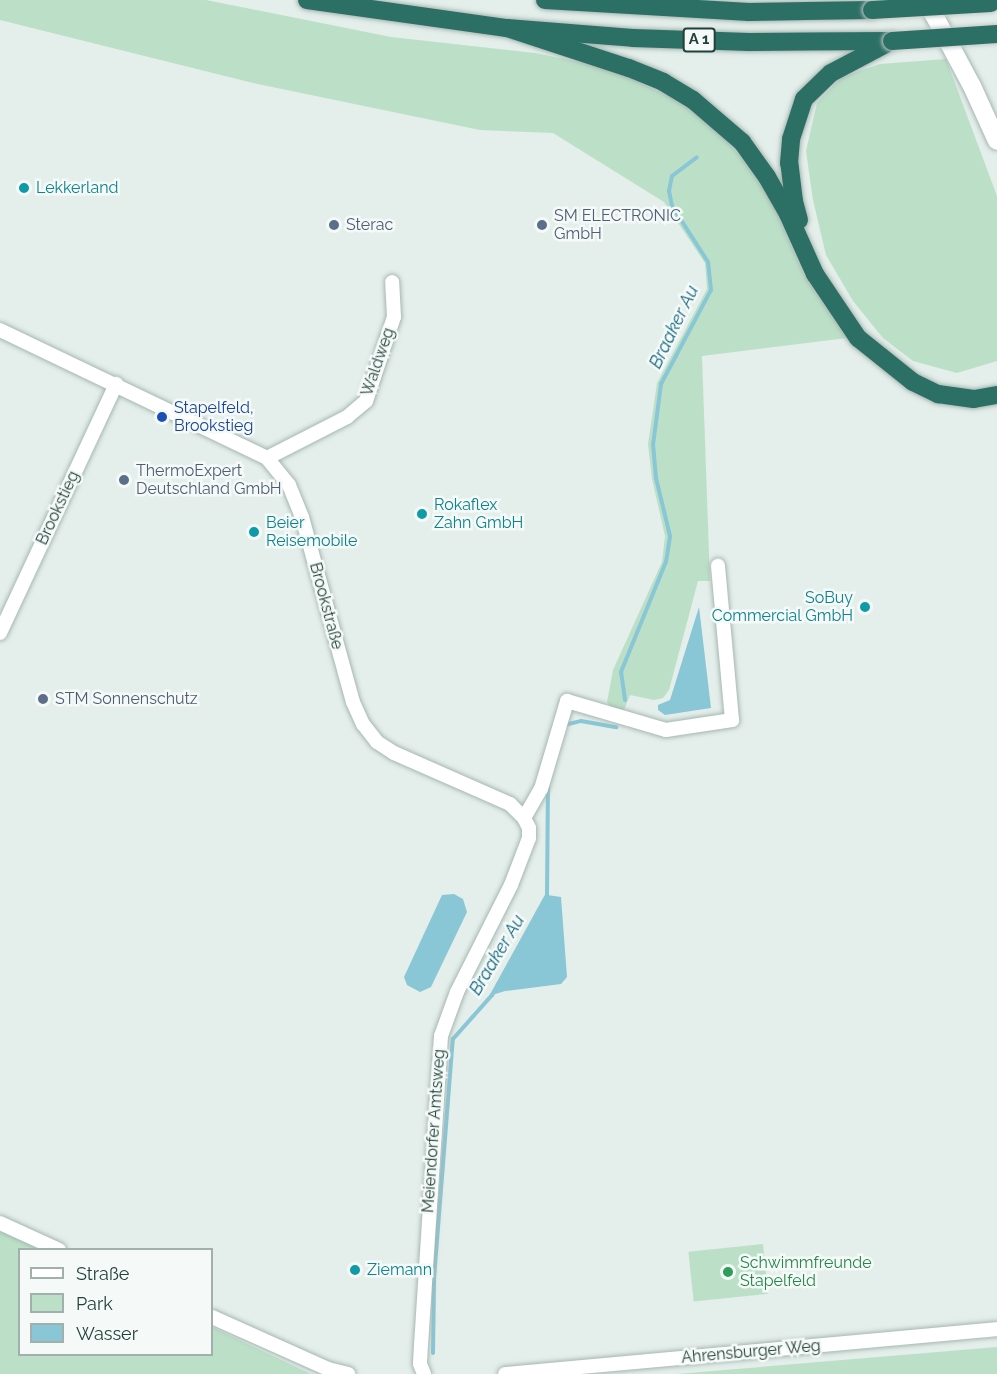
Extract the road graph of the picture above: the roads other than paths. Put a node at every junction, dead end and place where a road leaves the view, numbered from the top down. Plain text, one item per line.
1 (307, 0) edge
2 (545, 0) edge
3 (926, 0) edge
4 (994, 2) edge
5 (507, 28) junction
6 (997, 34) edge
7 (892, 41) junction
8 (997, 141) edge
9 (815, 274) junction
10 (392, 282) dead end
11 (0, 330) edge
12 (116, 384) junction
13 (995, 395) edge
14 (267, 458) junction
15 (718, 566) dead end
16 (0, 633) edge
17 (525, 818) junction
18 (0, 1223) edge
19 (55, 1248) edge
20 (213, 1317) edge
21 (997, 1329) edge
22 (348, 1374) edge
23 (424, 1374) edge
24 (505, 1374) edge

1 - 5 highway, A 1
2 - 4 highway, A 1, bridge
3 - 8 main road
5 - 7 highway, A 1
5 - 9 highway
6 - 7 highway, A 1, bridge
7 - 9 highway
9 - 13 highway
10 - 14 street, Waldweg
11 - 12 street, Brookstraße
12 - 14 street, Brookstraße
12 - 16 street, Brookstieg
14 - 17 street, Brookstraße
15 - 17 street
17 - 23 street, Meiendorfer Amtsweg
18 - 19 street
20 - 22 street
21 - 24 street, Ahrensburger Weg

